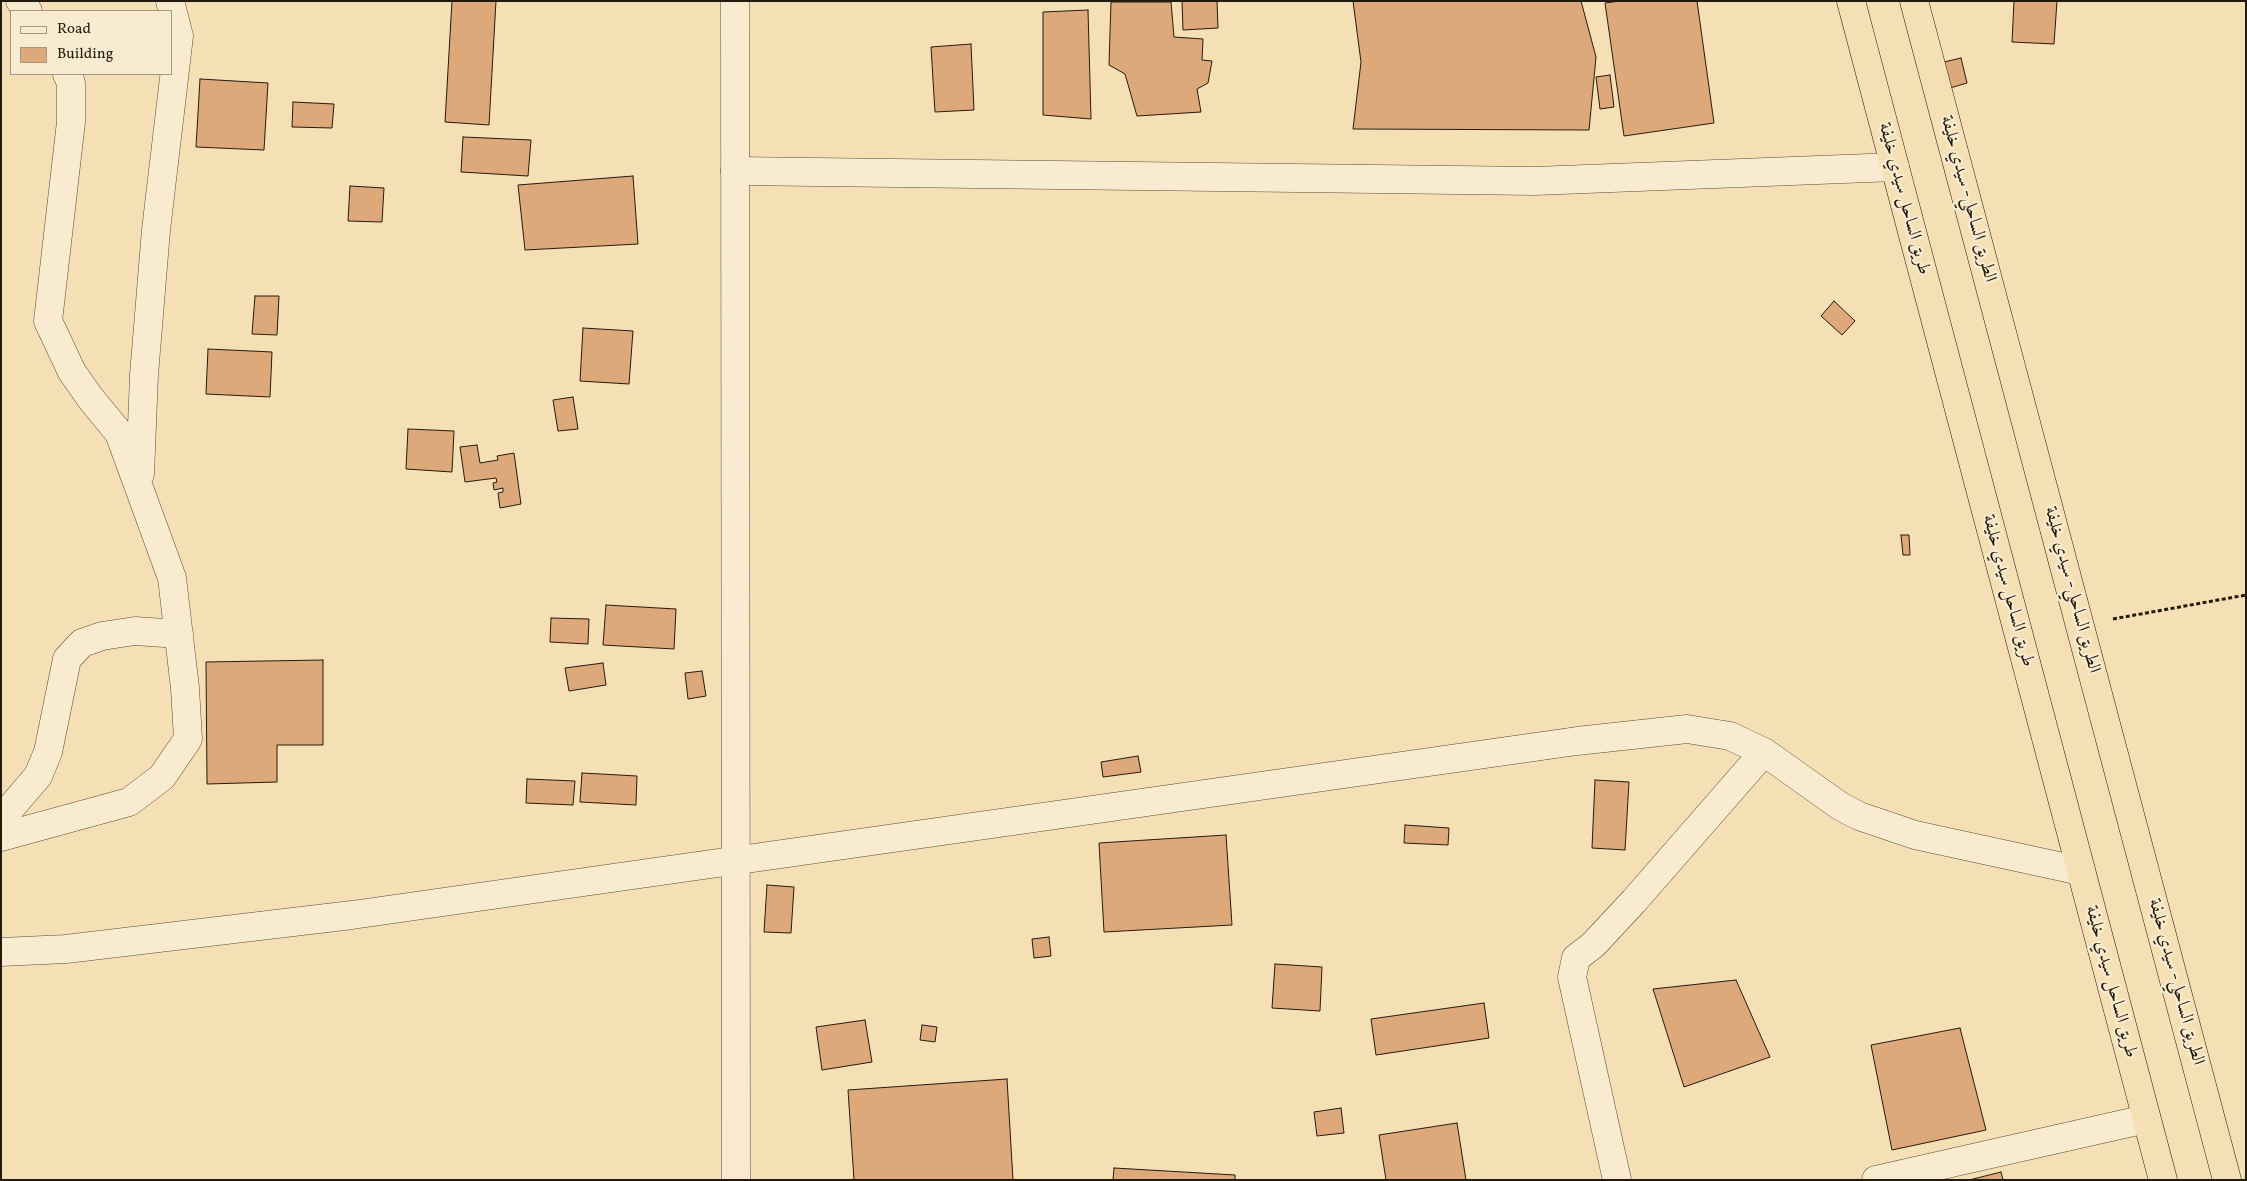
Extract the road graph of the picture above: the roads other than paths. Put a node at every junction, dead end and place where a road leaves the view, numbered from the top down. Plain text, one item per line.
1 (170, 1) edge
2 (735, 1) edge
3 (1851, 1) edge
4 (1914, 1) edge
5 (68, 75) edge
6 (1895, 167) junction
7 (735, 171) junction
8 (139, 484) junction
9 (179, 634) junction
10 (1764, 752) junction
11 (1, 819) edge
12 (1, 837) edge
13 (736, 860) junction
14 (2081, 871) junction
15 (1, 952) edge
16 (2146, 1119) junction
17 (736, 1180) edge
18 (1617, 1180) edge
19 (1876, 1180) edge
20 (2163, 1180) edge
21 (2227, 1180) edge

1 - 8 street
2 - 7 street
3 - 6 highway, طريق الساحل سيدي خليفة
4 - 21 highway, الطريق الساحلي- سيدي خليفة
5 - 8 street
6 - 7 street
6 - 14 highway, طريق الساحل سيدي خليفة
7 - 13 street
8 - 9 street
9 - 11 street
9 - 12 street
10 - 13 street
10 - 14 street
10 - 18 street
13 - 15 street
13 - 17 street
14 - 16 highway, طريق الساحل سيدي خليفة
16 - 19 street
16 - 20 highway, طريق الساحل سيدي خليفة

